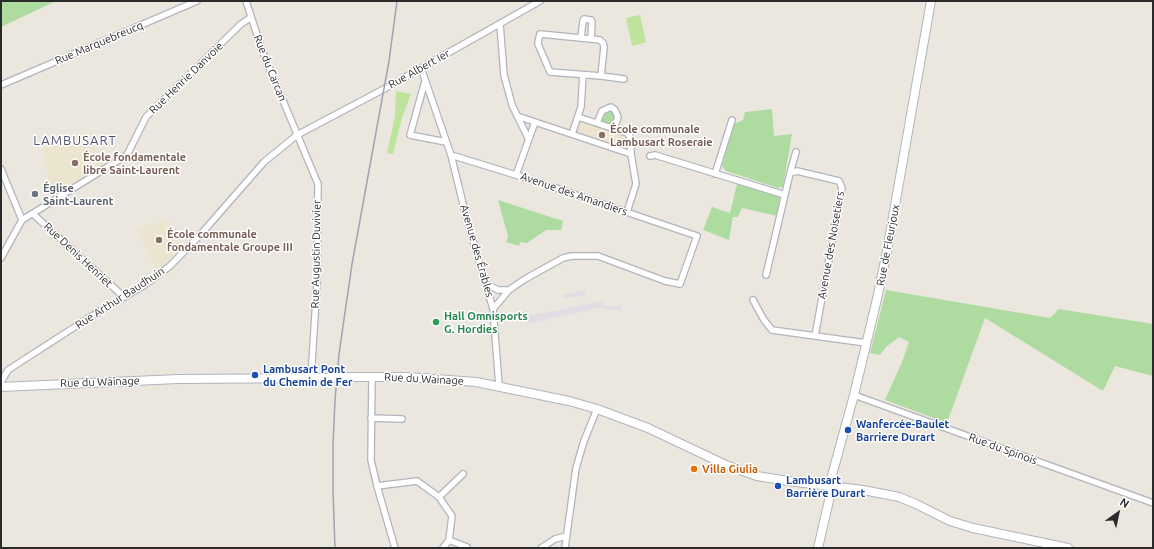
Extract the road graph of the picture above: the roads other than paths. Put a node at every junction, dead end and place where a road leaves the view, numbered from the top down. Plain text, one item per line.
1 (197, 1) edge
2 (246, 1) edge
3 (540, 1) edge
4 (931, 1) edge
5 (250, 18) junction
6 (500, 24) junction
7 (582, 38) junction
8 (591, 39) junction
9 (421, 68) junction
10 (583, 75) junction
11 (601, 76) junction
12 (624, 78) dead end
13 (425, 81) junction
14 (1, 85) edge
15 (517, 116) junction
16 (578, 117) junction
17 (732, 120) dead end
18 (535, 122) junction
19 (597, 123) junction
20 (614, 129) junction
21 (572, 134) junction
22 (297, 135) junction
23 (528, 138) junction
24 (446, 142) junction
25 (796, 152) dead end
26 (631, 154) junction
27 (451, 155) junction
28 (650, 156) dead end
29 (1, 169) edge
30 (790, 173) junction
31 (715, 174) junction
32 (516, 175) junction
33 (785, 196) junction
34 (627, 212) junction
35 (33, 214) junction
36 (22, 220) junction
37 (1, 258) edge
38 (766, 275) dead end
39 (486, 284) junction
40 (509, 290) junction
41 (124, 297) junction
42 (753, 300) dead end
43 (494, 309) junction
44 (815, 336) junction
45 (866, 343) junction
46 (372, 377) junction
47 (311, 378) junction
48 (1, 382) edge
49 (499, 385) junction
50 (1, 387) edge
51 (854, 395) junction
52 (597, 409) junction
53 (371, 418) junction
54 (402, 419) dead end
55 (463, 474) dead end
56 (377, 486) junction
57 (830, 486) junction
58 (439, 497) junction
59 (1153, 503) edge
60 (566, 536) junction
61 (449, 540) junction
62 (467, 547) edge
63 (395, 548) edge
64 (443, 548) edge
65 (541, 548) edge
66 (565, 548) edge
67 (818, 548) edge
68 (1068, 548) edge

1 - 14 street, Rue Marquebreucq
2 - 5 street, Rue du Carcan
3 - 6 street, Rue Albert Ier
4 - 45 main road, Rue de Fleurjoux
5 - 22 street, Rue du Carcan
5 - 35 street, Rue Henrie Danvoie
6 - 9 street, Rue Albert Ier
6 - 15 street
7 - 8 street
7 - 8 street
7 - 10 street
8 - 11 street
9 - 13 street, Avenue des Érables
9 - 22 street, Rue Albert Ier
10 - 11 street
10 - 16 street
11 - 12 street
13 - 24 street, Avenue des Érables
13 - 24 street
15 - 18 street
15 - 23 street
16 - 19 street
16 - 21 street
17 - 31 street
18 - 21 street
18 - 23 street
19 - 20 street
19 - 20 street
20 - 26 street
21 - 26 street
22 - 41 street, Rue Arthur Baudhuin
22 - 47 street, Rue Augustin Duvivier
23 - 32 street
24 - 27 street, Avenue des Érables
25 - 30 street
26 - 34 street
27 - 32 street, Avenue des Amandiers
27 - 39 street, Avenue des Érables
28 - 31 street
29 - 36 street
30 - 33 street
30 - 44 street, Avenue des Noisetiers
31 - 33 street
32 - 34 street, Avenue des Amandiers
33 - 38 street
34 - 40 street, Avenue des Amandiers
35 - 36 street, Rue Henrie Danvoie
35 - 41 street, Rue Denis Henriet
36 - 37 street
39 - 40 street
39 - 43 street, Avenue des Érables
40 - 43 street
41 - 48 street, Rue Arthur Baudhuin
42 - 44 street
43 - 49 street, Avenue des Érables
44 - 45 street
45 - 51 main road, Rue de Fleurjoux
46 - 47 main road, Rue du Wainage, bridge
46 - 49 main road, Rue du Wainage
46 - 53 street
47 - 50 main road, Rue du Wainage
49 - 52 main road, Rue du Wainage
51 - 57 main road, Rue de Fleurjoux
51 - 59 street, Rue du Spinois
52 - 57 main road, Rue du Wainage
52 - 60 street
53 - 54 street
53 - 56 street
55 - 58 street
56 - 58 street
56 - 63 street
57 - 67 main road, Rue de Fleurjoux
57 - 68 main road, Rue du Wainage
58 - 61 street
60 - 65 street
60 - 66 street
61 - 62 street
61 - 64 street

